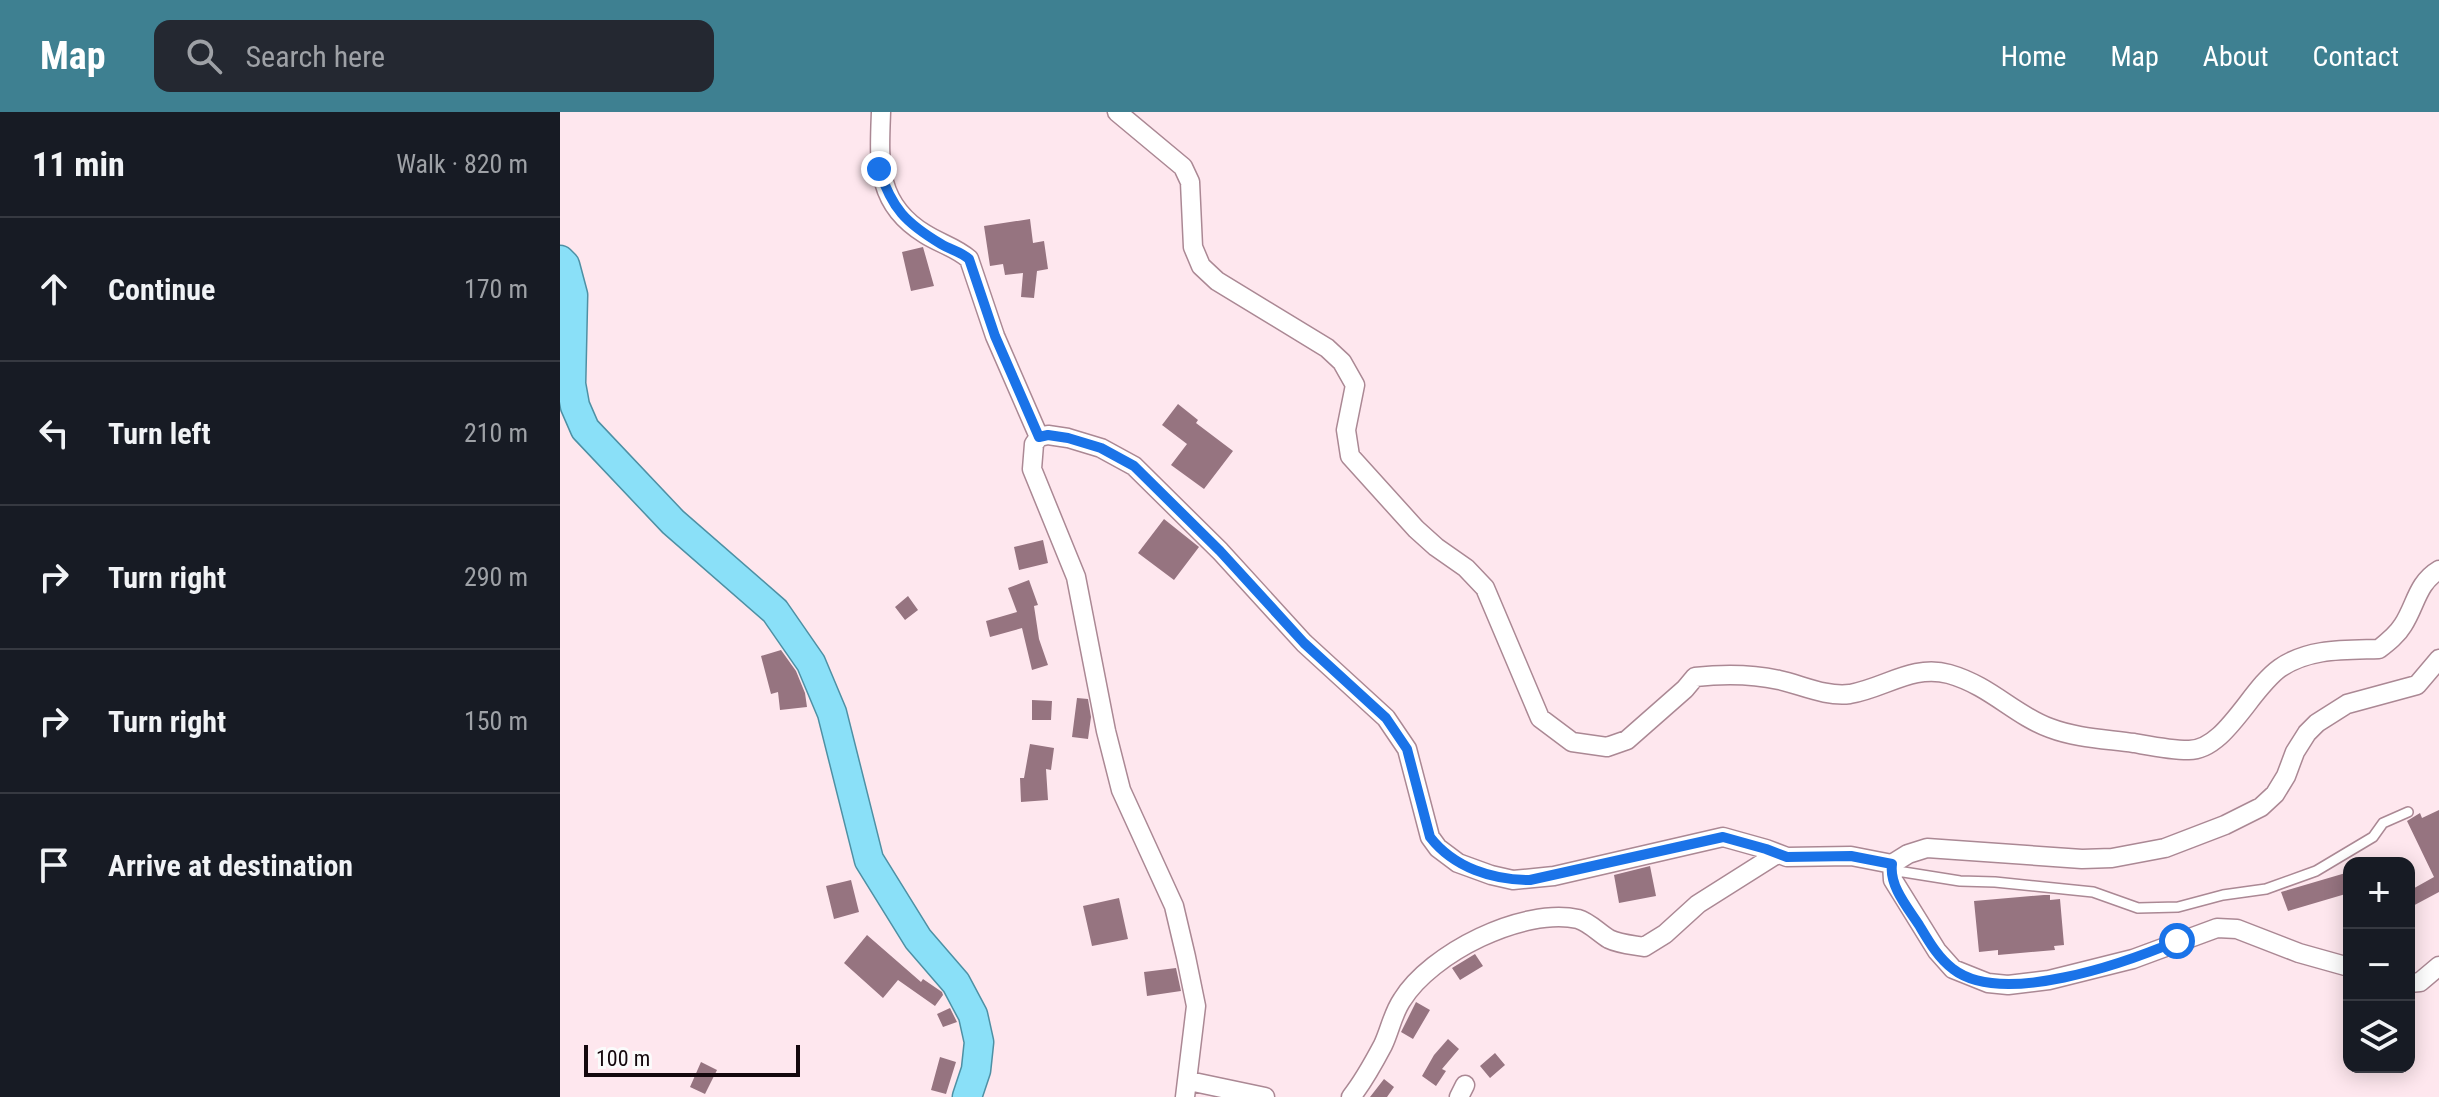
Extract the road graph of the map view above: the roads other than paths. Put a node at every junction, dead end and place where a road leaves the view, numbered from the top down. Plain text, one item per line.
1 (881, 112) edge
2 (1117, 112) edge
3 (560, 260) edge
4 (1039, 437) junction
5 (2439, 570) edge
6 (2439, 659) edge
7 (2408, 812) dead end
8 (1777, 854) junction
9 (1892, 867) junction
10 (2343, 965) edge
11 (2439, 966) edge
12 (2415, 982) edge
13 (1187, 1089) edge
14 (967, 1097) edge
15 (1265, 1097) edge
16 (1351, 1097) edge

1 - 4 street
2 - 5 street
3 - 14 highway
4 - 8 street
4 - 13 street
6 - 9 street
7 - 9 lane
8 - 9 street
8 - 16 street
9 - 10 street
11 - 12 street
13 - 15 street

